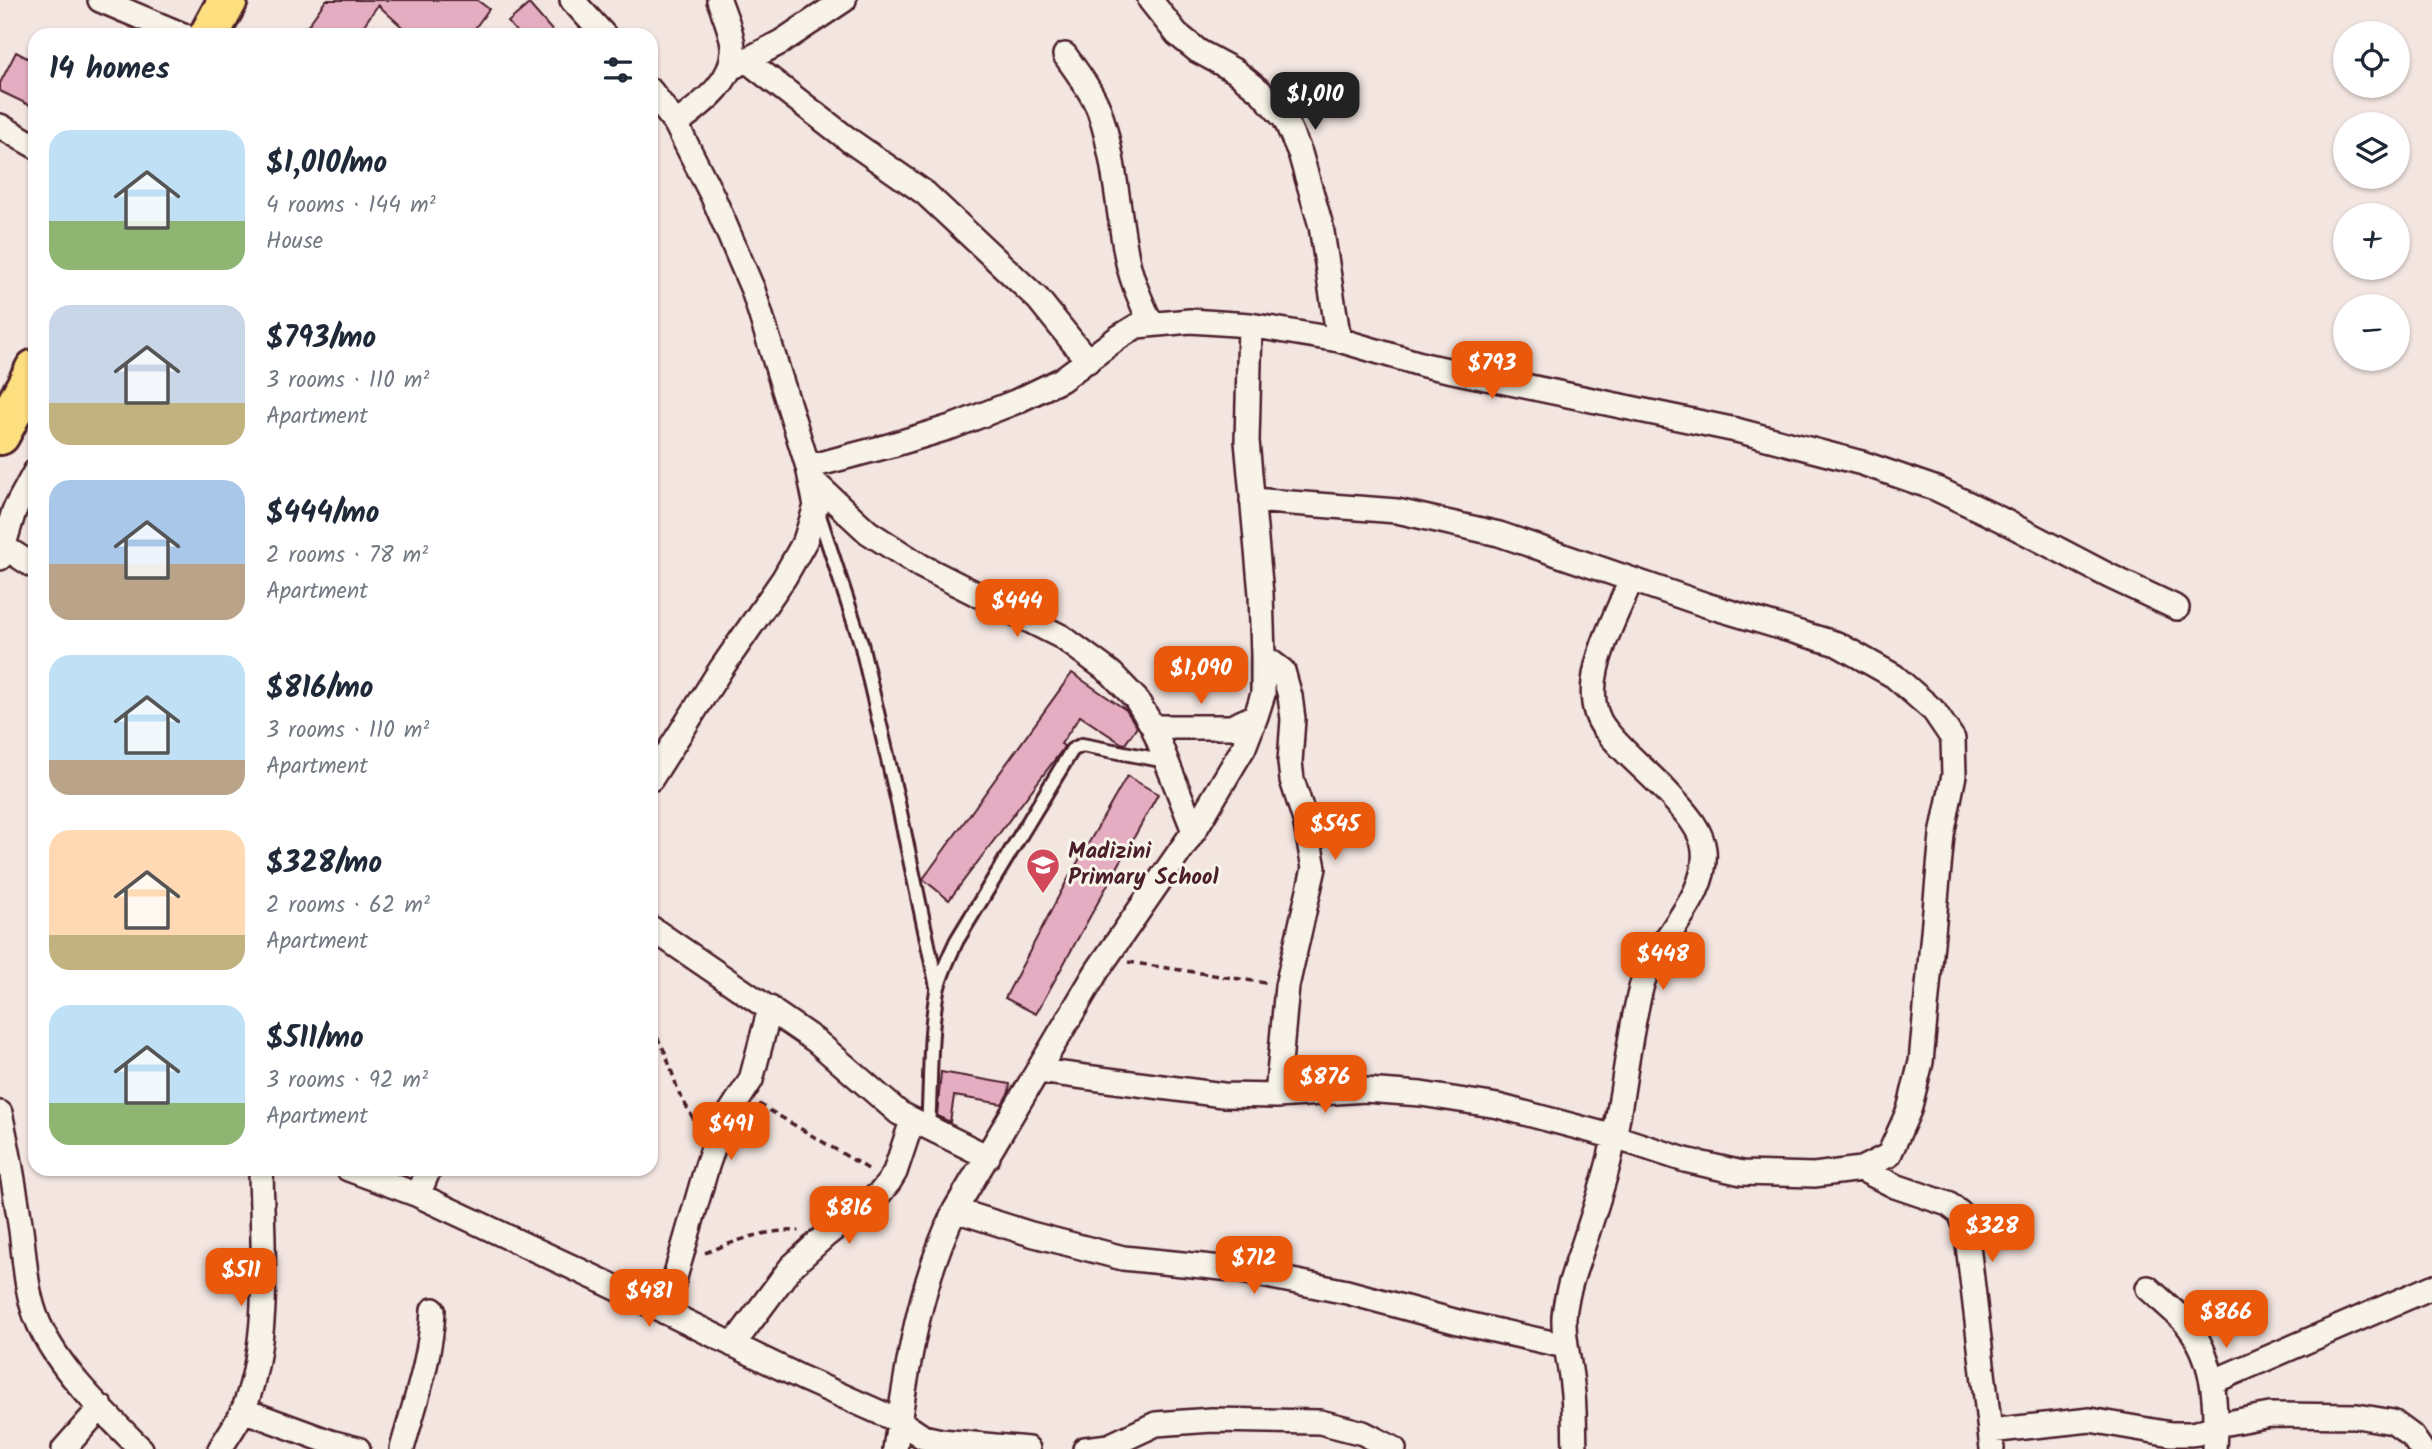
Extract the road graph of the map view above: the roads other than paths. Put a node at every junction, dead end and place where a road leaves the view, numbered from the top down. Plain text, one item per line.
1 (100, 0) edge
2 (228, 0) edge
3 (572, 0) edge
4 (719, 0) edge
5 (844, 0) edge
6 (1150, 0) edge
7 (166, 28) edge
8 (213, 28) edge
9 (598, 28) edge
10 (1065, 55) dead end
11 (737, 64) junction
12 (658, 100) edge
13 (676, 124) junction
14 (0, 126) edge
15 (28, 142) edge
16 (1151, 324) junction
17 (1250, 325) junction
18 (1339, 341) junction
19 (1088, 361) junction
20 (28, 382) edge
21 (0, 435) edge
22 (810, 473) junction
23 (28, 486) edge
24 (1252, 500) junction
25 (816, 506) junction
26 (2, 552) edge
27 (28, 565) edge
28 (1631, 580) junction
29 (2177, 608) dead end
30 (1263, 656) junction
31 (1256, 716) junction
32 (1153, 727) junction
33 (1166, 761) junction
34 (658, 768) edge
35 (1194, 831) junction
36 (658, 933) edge
37 (937, 989) junction
38 (770, 1008) junction
39 (1039, 1071) junction
40 (1277, 1096) junction
41 (0, 1113) edge
42 (920, 1124) junction
43 (1615, 1137) junction
44 (988, 1157) junction
45 (1861, 1169) junction
46 (261, 1176) edge
47 (367, 1176) edge
48 (426, 1176) edge
49 (418, 1195) junction
50 (955, 1210) junction
51 (2432, 1286) edge
52 (2148, 1288) dead end
53 (433, 1310) dead end
54 (665, 1312) junction
55 (733, 1345) junction
56 (1564, 1346) junction
57 (2212, 1382) junction
58 (101, 1406) junction
59 (243, 1410) junction
60 (900, 1421) junction
61 (2216, 1425) junction
62 (1991, 1440) edge
63 (1111, 1448) edge
64 (64, 1449) edge
65 (141, 1449) edge
66 (220, 1449) edge
67 (358, 1449) edge
68 (402, 1449) edge
69 (895, 1449) edge
70 (1028, 1449) edge
71 (1085, 1449) edge
72 (1394, 1449) edge
73 (1575, 1449) edge
74 (2214, 1449) edge
75 (2421, 1449) edge

1 - 7 street
2 - 8 highway
3 - 9 street
4 - 11 street
5 - 11 street
6 - 18 street
10 - 16 street
11 - 13 street
11 - 19 street
12 - 13 street
13 - 22 street
14 - 15 street
16 - 17 street
16 - 19 street
17 - 18 street
17 - 24 street
18 - 29 street
19 - 22 street
20 - 21 highway
22 - 25 street
22 - 32 street
23 - 26 street
24 - 28 street
24 - 30 street
25 - 34 street
25 - 37 lane
26 - 27 street
28 - 43 street
28 - 45 street
30 - 31 street
30 - 40 street
31 - 32 street
31 - 35 street
32 - 33 street
33 - 35 street
33 - 37 lane
35 - 39 street
36 - 38 street
37 - 42 lane
38 - 42 street
38 - 54 street
39 - 40 street
39 - 44 street
40 - 43 street
41 - 58 street
42 - 44 street
42 - 55 street
43 - 45 street
43 - 56 street
44 - 50 street
45 - 62 street
46 - 59 street
47 - 49 street
48 - 49 street
49 - 54 street
50 - 56 street
50 - 60 street
51 - 57 street
52 - 57 street
53 - 68 street
54 - 55 street
55 - 60 street
56 - 73 street
57 - 61 street
58 - 64 street
58 - 65 street
59 - 66 street
59 - 67 street
60 - 69 street
60 - 70 street
61 - 62 street
61 - 74 street
61 - 75 street
63 - 71 street
63 - 72 street

